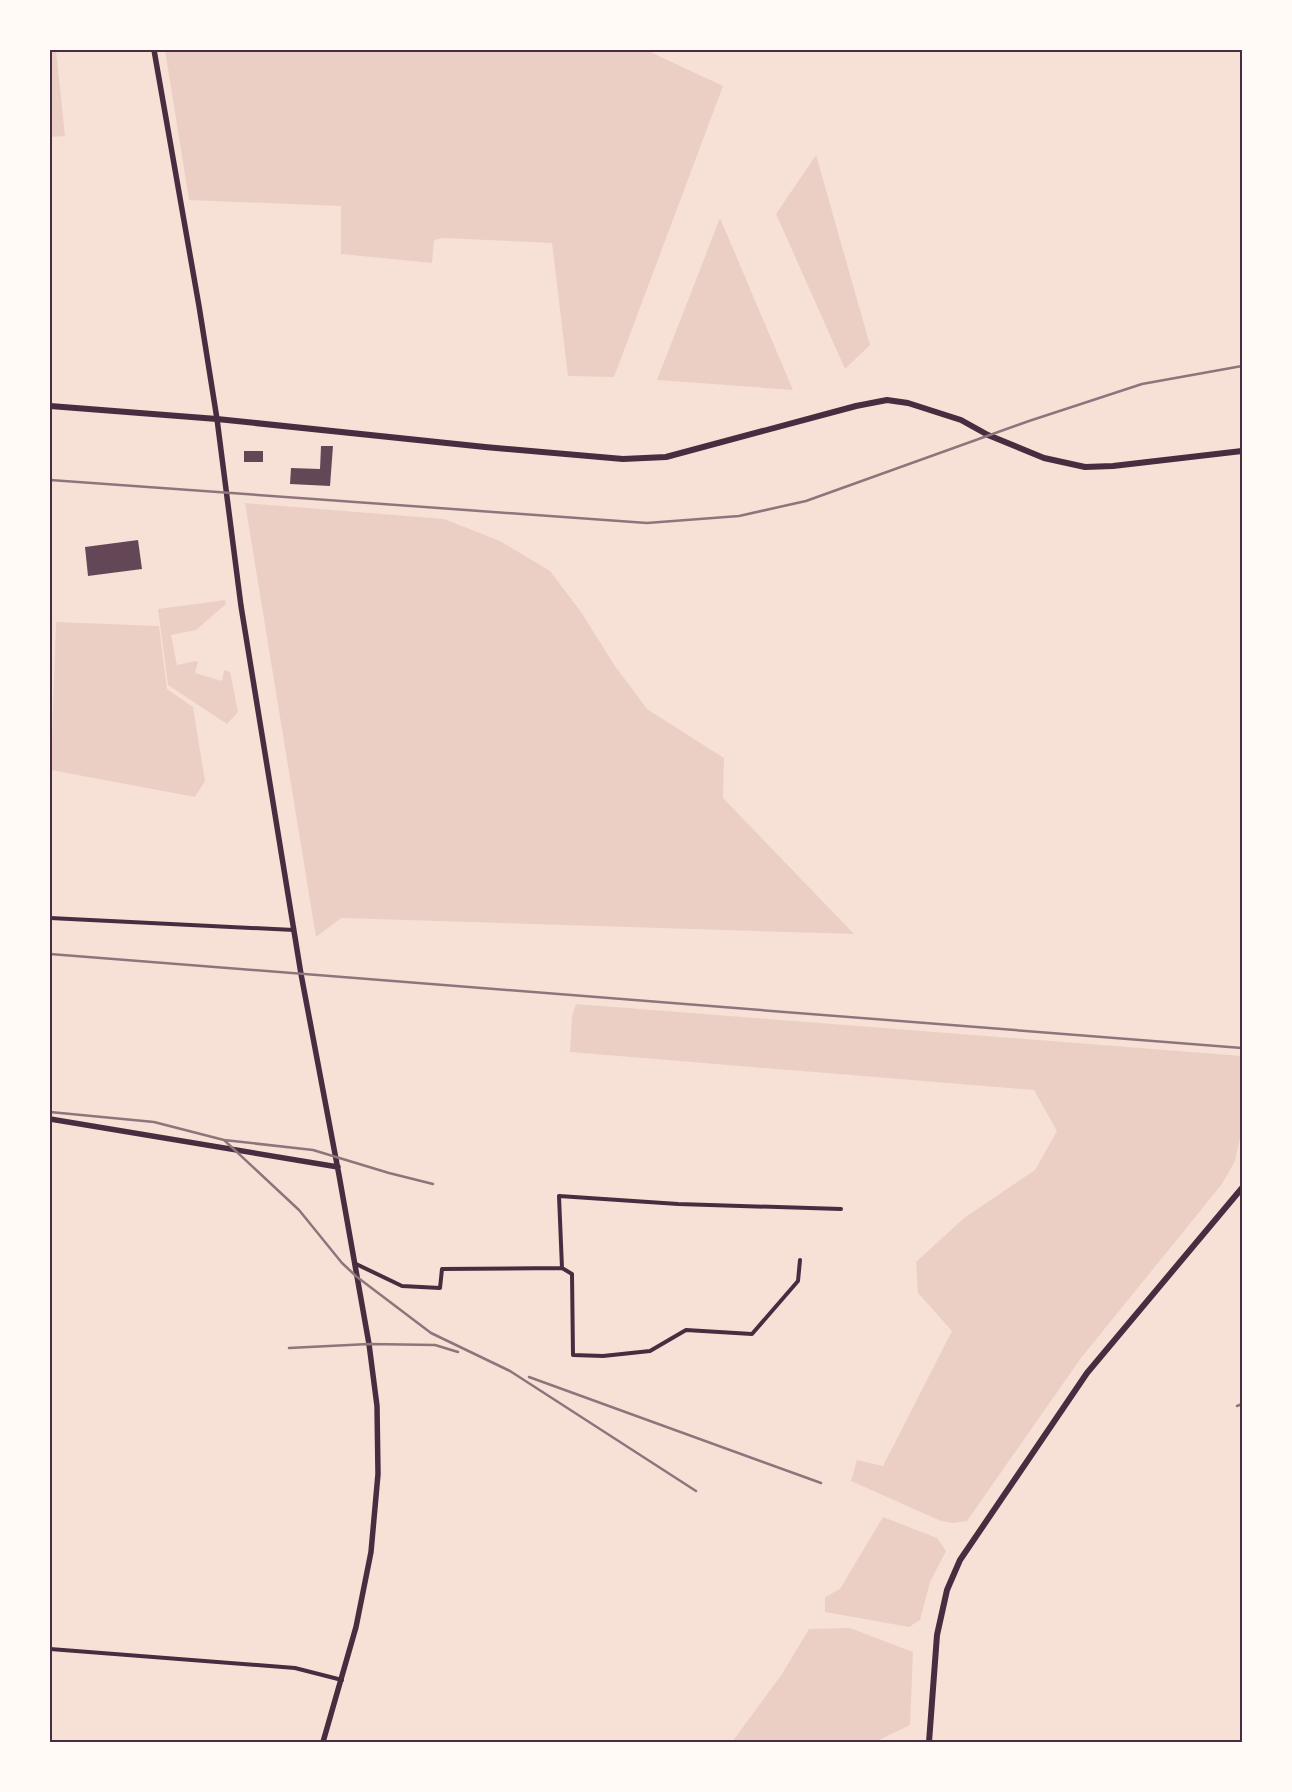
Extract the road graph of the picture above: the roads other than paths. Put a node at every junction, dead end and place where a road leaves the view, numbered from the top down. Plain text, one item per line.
1 (154, 50) edge
2 (50, 406) edge
3 (217, 419) junction
4 (1242, 451) edge
5 (50, 918) edge
6 (294, 930) junction
7 (50, 1120) edge
8 (338, 1167) junction
9 (1242, 1188) edge
10 (841, 1210) dead end
11 (800, 1260) dead end
12 (354, 1263) junction
13 (562, 1268) junction
14 (50, 1649) edge
15 (342, 1680) junction
16 (323, 1742) edge
17 (929, 1742) edge

1 - 3 main road
2 - 3 main road
3 - 4 main road
3 - 6 main road
5 - 6 street
6 - 8 main road
7 - 8 main road
8 - 12 main road
9 - 17 main road
10 - 13 street
11 - 13 street
12 - 13 street
12 - 15 main road
14 - 15 street
15 - 16 main road

